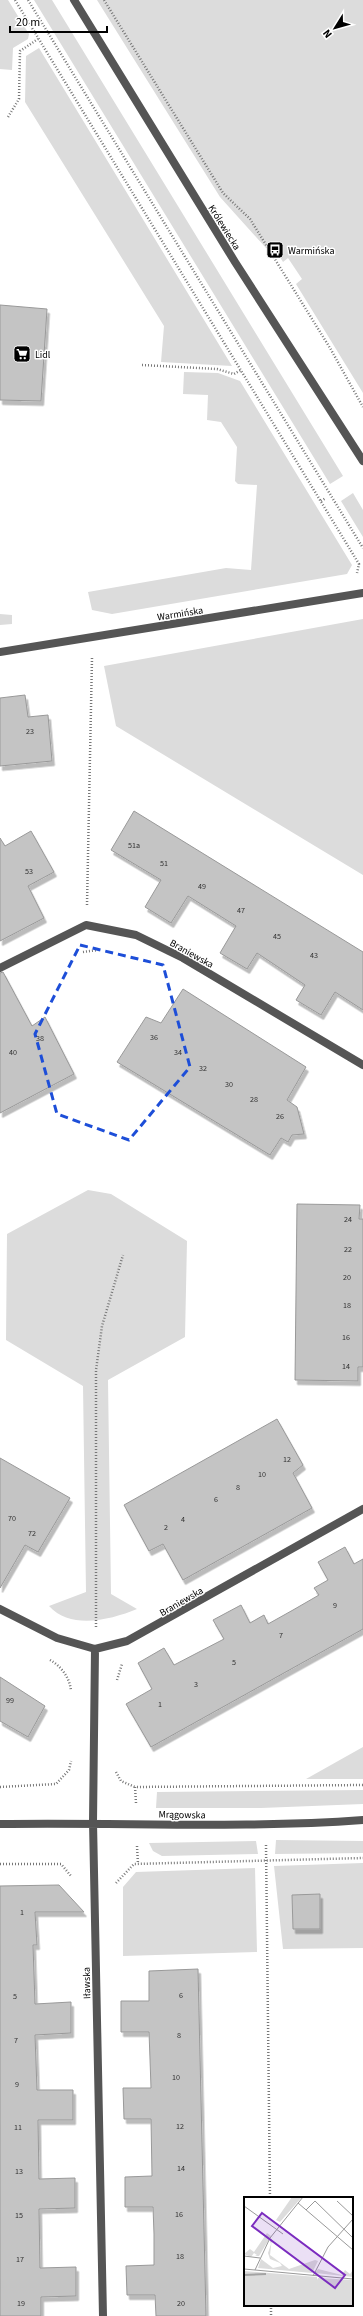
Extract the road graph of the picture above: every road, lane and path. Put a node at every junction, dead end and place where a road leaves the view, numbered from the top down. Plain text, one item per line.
1 (15, 0) edge
2 (28, 0) edge
3 (74, 0) edge
4 (104, 0) edge
5 (38, 39) junction
6 (8, 117) dead end
7 (142, 365) dead end
8 (241, 370) junction
9 (363, 407) edge
10 (363, 461) edge
11 (326, 498) dead end
12 (321, 501) junction
13 (363, 548) edge
14 (357, 574) dead end
15 (363, 593) edge
16 (93, 638) junction
17 (0, 652) edge
18 (86, 925) junction
19 (0, 968) edge
20 (363, 1065) edge
21 (123, 1255) dead end
22 (363, 1509) edge
23 (0, 1609) edge
24 (95, 1649) junction
25 (43, 1656) dead end
26 (72, 1696) dead end
27 (72, 1756) dead end
28 (363, 1785) edge
29 (0, 1787) edge
30 (363, 1820) edge
31 (93, 1822) junction
32 (136, 1823) junction
33 (0, 1824) edge
34 (266, 1825) junction
35 (363, 1858) edge
36 (266, 1861) junction
37 (0, 1864) edge
38 (138, 1864) junction
39 (72, 1879) dead end
40 (116, 1891) dead end
41 (270, 2197) edge
42 (271, 2306) edge
43 (103, 2316) edge
44 (272, 2316) edge

1 - 5 path
2 - 13 path
3 - 10 street, Królewiecka
4 - 9 path
5 - 6 path
5 - 8 path
7 - 8 path
8 - 12 path
11 - 12 path
12 - 14 path
15 - 16 street, Warmińska
16 - 17 street, Warmińska
16 - 18 path
18 - 19 street
18 - 20 street, Braniewska
21 - 24 path
22 - 24 street, Braniewska
23 - 24 street, Braniewska
24 - 31 street, Iławska
25 - 26 path
27 - 29 path
28 - 32 path
30 - 34 street, Mrągowska
31 - 32 street, Mrągowska
31 - 33 street, Mrągowska
31 - 43 street, Iławska
32 - 34 street, Mrągowska
32 - 38 path
34 - 36 path
35 - 36 path
36 - 38 path
36 - 41 path
37 - 39 path
38 - 40 path
42 - 44 path

